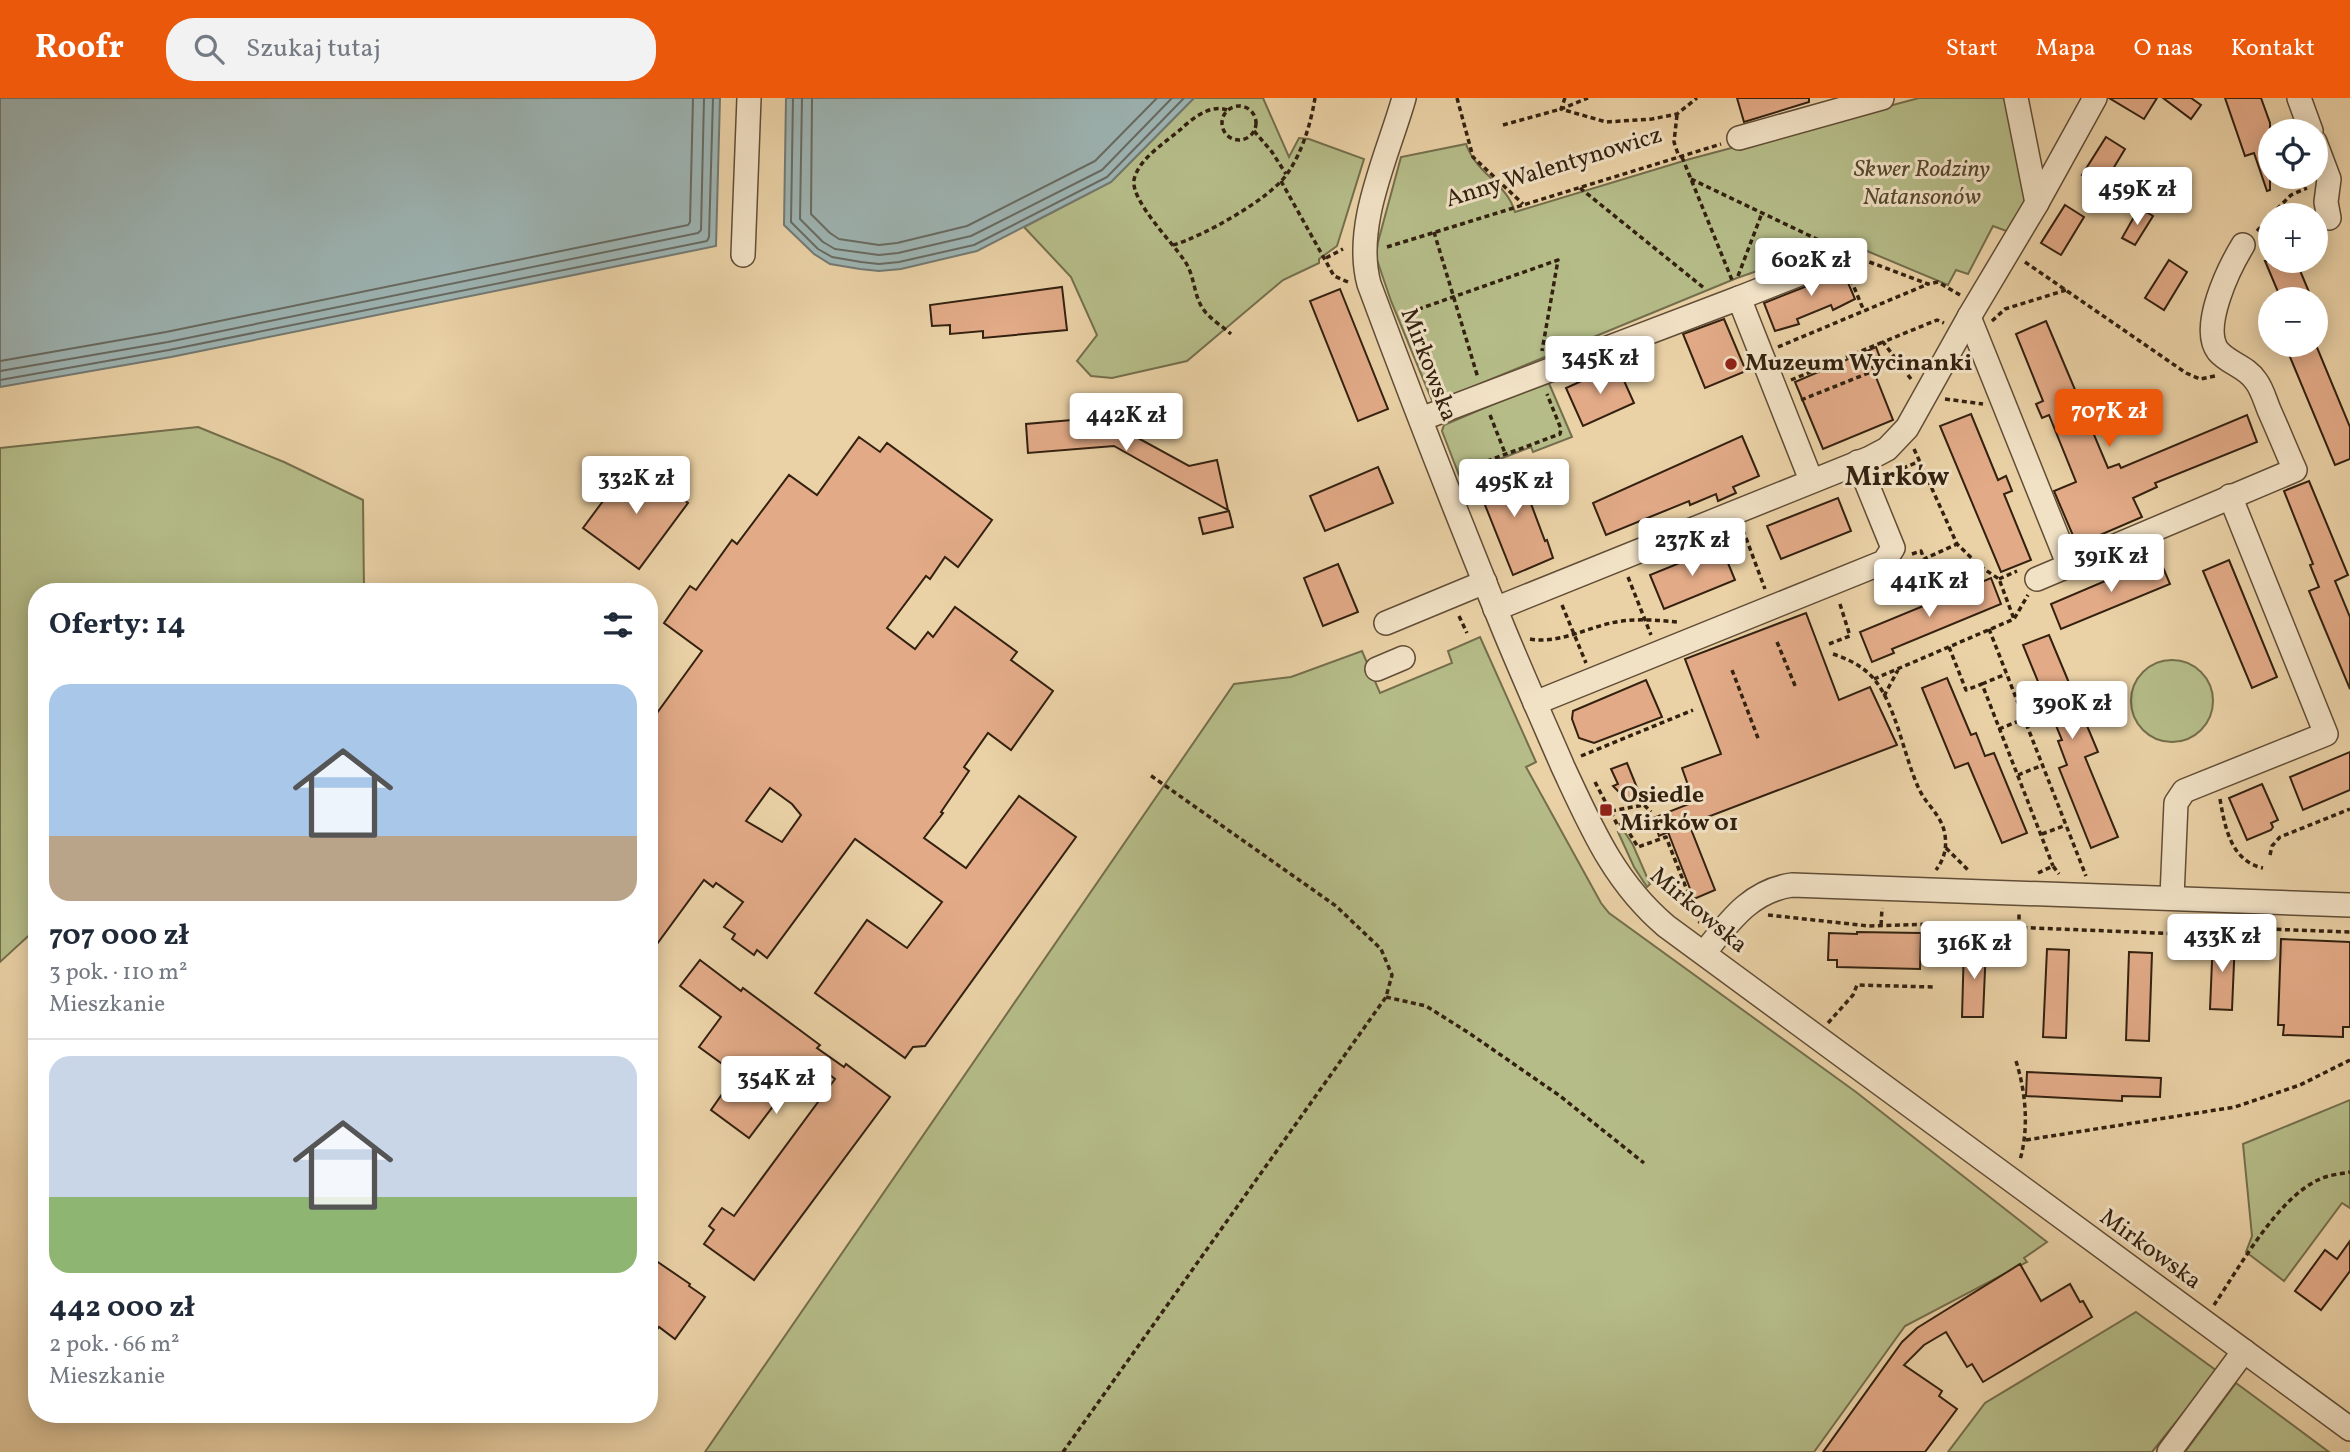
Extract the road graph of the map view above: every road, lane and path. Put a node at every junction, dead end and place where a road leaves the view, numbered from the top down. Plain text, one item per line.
1 (749, 98) edge
2 (1315, 98) edge
3 (1404, 98) edge
4 (1457, 98) edge
5 (1565, 98) edge
6 (1588, 98) edge
7 (1697, 98) edge
8 (1882, 98) edge
9 (2016, 98) edge
10 (2095, 98) edge
11 (2299, 98) edge
12 (1561, 109) junction
13 (1227, 110) junction
14 (1677, 114) junction
15 (2307, 119) edge
16 (1503, 125) dead end
17 (1254, 131) junction
18 (1739, 138) joint
19 (1680, 157) junction
20 (1287, 175) junction
21 (1691, 179) junction
22 (2329, 179) joint
23 (1281, 181) junction
24 (1580, 188) junction
25 (2037, 203) junction
26 (2283, 203) edge
27 (1523, 204) junction
28 (1762, 213) junction
29 (2329, 218) dead end
30 (1434, 232) junction
31 (1173, 245) junction
32 (2243, 245) dead end
33 (2008, 251) junction
34 (1353, 253) junction
35 (1848, 254) junction
36 (743, 255) dead end
37 (1841, 256) junction
38 (1325, 259) junction
39 (1805, 272) joint
40 (1350, 283) dead end
41 (1928, 284) junction
42 (2066, 290) junction
43 (1453, 299) junction
44 (1731, 301) junction
45 (1864, 311) junction
46 (1393, 318) dead end
47 (1969, 321) junction
48 (1231, 334) dead end
49 (1883, 342) junction
50 (1768, 346) dead end
51 (1896, 362) junction
52 (2248, 370) junction
53 (1538, 373) junction
54 (1782, 383) dead end
55 (1917, 386) dead end
56 (1484, 395) junction
57 (1936, 398) dead end
58 (1790, 404) dead end
59 (2006, 406) junction
60 (1421, 419) junction
61 (1910, 440) dead end
62 (1506, 454) junction
63 (1858, 462) junction
64 (1455, 473) dead end
65 (1811, 480) junction
66 (2230, 496) junction
67 (1740, 521) dead end
68 (2069, 566) junction
69 (1624, 567) dead end
70 (2037, 579) joint
71 (1485, 582) junction
72 (1766, 591) dead end
73 (1562, 603) dead end
74 (1456, 608) dead end
75 (1496, 609) junction
76 (2014, 618) junction
77 (1645, 619) junction
78 (1678, 622) dead end
79 (1387, 623) dead end
80 (1989, 629) junction
81 (1467, 633) dead end
82 (1574, 634) junction
83 (1523, 638) dead end
84 (1777, 642) dead end
85 (1949, 647) junction
86 (1658, 653) junction
87 (1833, 654) dead end
88 (1403, 658) dead end
89 (1377, 668) dead end
90 (1899, 669) junction
91 (1732, 670) dead end
92 (2007, 673) junction
93 (1593, 679) junction
94 (1874, 679) junction
95 (1982, 684) junction
96 (1796, 688) dead end
97 (1884, 695) junction
98 (1535, 703) junction
99 (1693, 710) dead end
100 (2024, 719) junction
101 (1999, 729) junction
102 (1758, 738) dead end
103 (1574, 748) dead end
104 (1579, 757) junction
105 (1584, 764) dead end
106 (2043, 765) junction
107 (1150, 775) dead end
108 (2018, 775) junction
109 (2221, 776) junction
110 (1594, 781) dead end
111 (2350, 809) edge
112 (1611, 811) junction
113 (1651, 812) dead end
114 (2066, 825) junction
115 (2041, 835) junction
116 (1946, 848) junction
117 (2270, 855) dead end
118 (2053, 866) dead end
119 (2263, 868) dead end
120 (1973, 874) dead end
121 (1929, 877) dead end
122 (2087, 878) dead end
123 (2172, 897) junction
124 (2350, 905) edge
125 (1765, 915) dead end
126 (1709, 925) dead end
127 (2183, 926) dead end
128 (2350, 932) edge
129 (2182, 934) dead end
130 (1704, 953) junction
131 (1933, 987) dead end
132 (1386, 997) junction
133 (1824, 1027) dead end
134 (2350, 1060) edge
135 (2016, 1061) dead end
136 (2026, 1140) junction
137 (1644, 1163) dead end
138 (2350, 1172) edge
139 (2014, 1182) junction
140 (2202, 1321) junction
141 (2244, 1352) junction
142 (2350, 1429) edge
143 (1063, 1452) edge
144 (2169, 1452) edge

1 - 36 street
2 - 20 path
3 - 34 street, Mirkowska
4 - 27 path
5 - 12 path
6 - 12 path
7 - 14 path
8 - 18 street
9 - 25 street
10 - 25 street
11 - 15 street
12 - 14 path
12 - 16 path
13 - 17 path
13 - 17 path
13 - 31 path
14 - 19 path
17 - 20 path
18 - 19 path, Anny Walentynowicz
19 - 21 path
19 - 24 path, Anny Walentynowicz
20 - 23 path
21 - 28 path
21 - 28 path
22 - 26 path
22 - 29 street
23 - 31 path
23 - 38 path
24 - 27 path, Anny Walentynowicz
24 - 44 path
25 - 33 street
27 - 30 path, Anny Walentynowicz
28 - 35 path
30 - 34 path, Anny Walentynowicz
30 - 43 path
31 - 48 path
32 - 52 street
33 - 42 path
33 - 47 street
34 - 38 path, Anny Walentynowicz
34 - 60 street, Mirkowska
35 - 37 path
35 - 41 path
37 - 39 path
37 - 45 path
38 - 40 path
39 - 44 street
41 - 45 path
41 - 47 path
42 - 47 path
42 - 52 path
43 - 46 path
43 - 53 path
43 - 56 path
44 - 53 street
44 - 65 street
45 - 50 path
47 - 49 path
47 - 59 street
47 - 63 street
49 - 51 path
49 - 54 path
51 - 55 path
51 - 58 path
52 - 66 street
53 - 56 street
53 - 62 path
56 - 60 street
56 - 62 path
57 - 59 path
59 - 68 street
60 - 71 street, Mirkowska
61 - 76 path
62 - 64 path
63 - 65 street
63 - 86 street
65 - 75 street
66 - 68 street
66 - 109 street
67 - 72 path
68 - 70 street
69 - 77 path
70 - 76 path
71 - 75 street, Mirkowska
71 - 79 street
73 - 82 path
74 - 81 path
75 - 98 street, Mirkowska
76 - 80 path
77 - 78 path
77 - 82 path
77 - 86 path
80 - 85 path
80 - 92 path
82 - 83 path
82 - 93 path
84 - 96 path
85 - 90 path
85 - 95 path
86 - 93 street
87 - 94 path
88 - 89 street
90 - 94 path
90 - 97 path
91 - 102 path
92 - 95 path
92 - 100 path
93 - 98 street
94 - 97 path
95 - 101 path
97 - 116 path
98 - 130 street, Mirkowska
99 - 104 path
100 - 101 path
100 - 106 path
101 - 108 path
103 - 104 path
104 - 105 path
106 - 108 path
106 - 114 path
107 - 132 path
108 - 115 path
109 - 119 path
109 - 123 street
110 - 112 path
111 - 117 path
112 - 113 path
112 - 126 path
114 - 115 path
114 - 122 path
115 - 118 path
116 - 120 path
116 - 121 path
123 - 124 street
123 - 130 street
125 - 129 path
127 - 128 path
130 - 139 street, Mirkowska
131 - 133 path
132 - 137 path
132 - 143 path
134 - 136 path
135 - 136 path
136 - 139 path
138 - 140 path
139 - 140 street, Mirkowska
140 - 141 street, Mirkowska
141 - 142 street, Mirkowska
141 - 144 street

